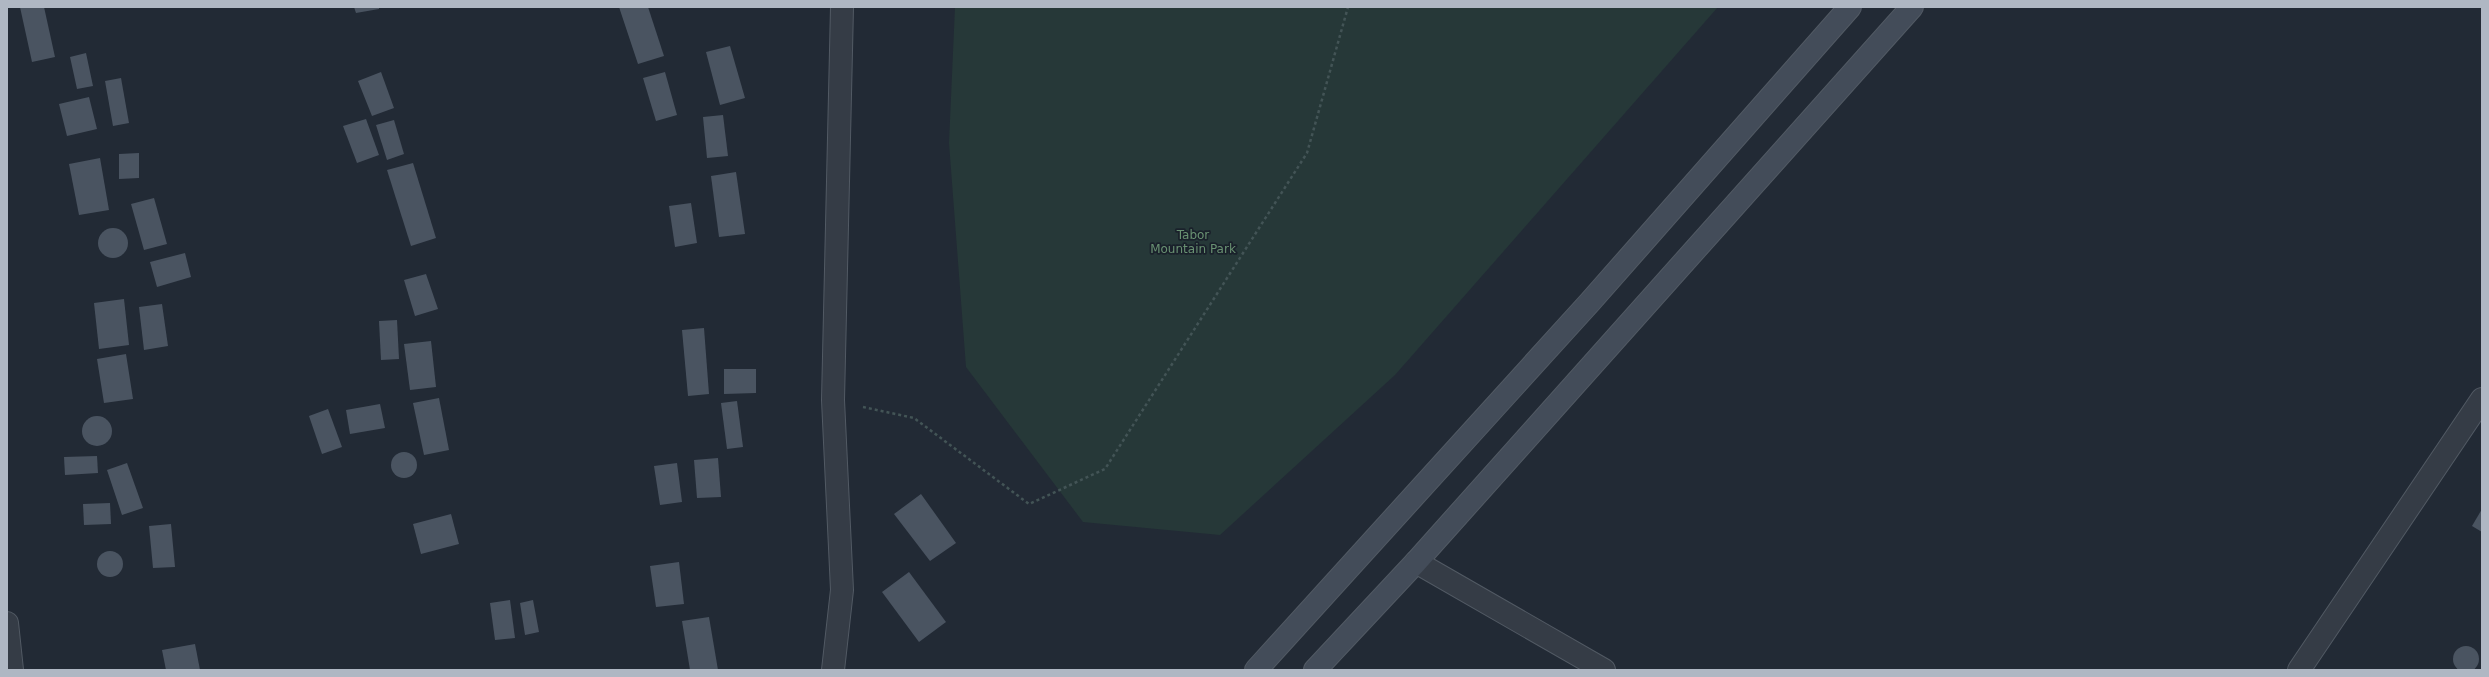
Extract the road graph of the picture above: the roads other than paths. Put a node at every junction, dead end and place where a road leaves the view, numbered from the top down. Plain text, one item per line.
1 (842, 7) edge
2 (1850, 7) edge
3 (1912, 7) edge
4 (2482, 398) edge
5 (1416, 562) junction
6 (7, 623) edge
7 (12, 670) edge
8 (834, 670) edge
9 (1256, 670) edge
10 (1316, 670) edge
11 (1604, 670) edge
12 (2299, 670) edge

1 - 8 street
2 - 9 street
3 - 5 street
4 - 12 street
5 - 10 street
5 - 11 street
6 - 7 street

